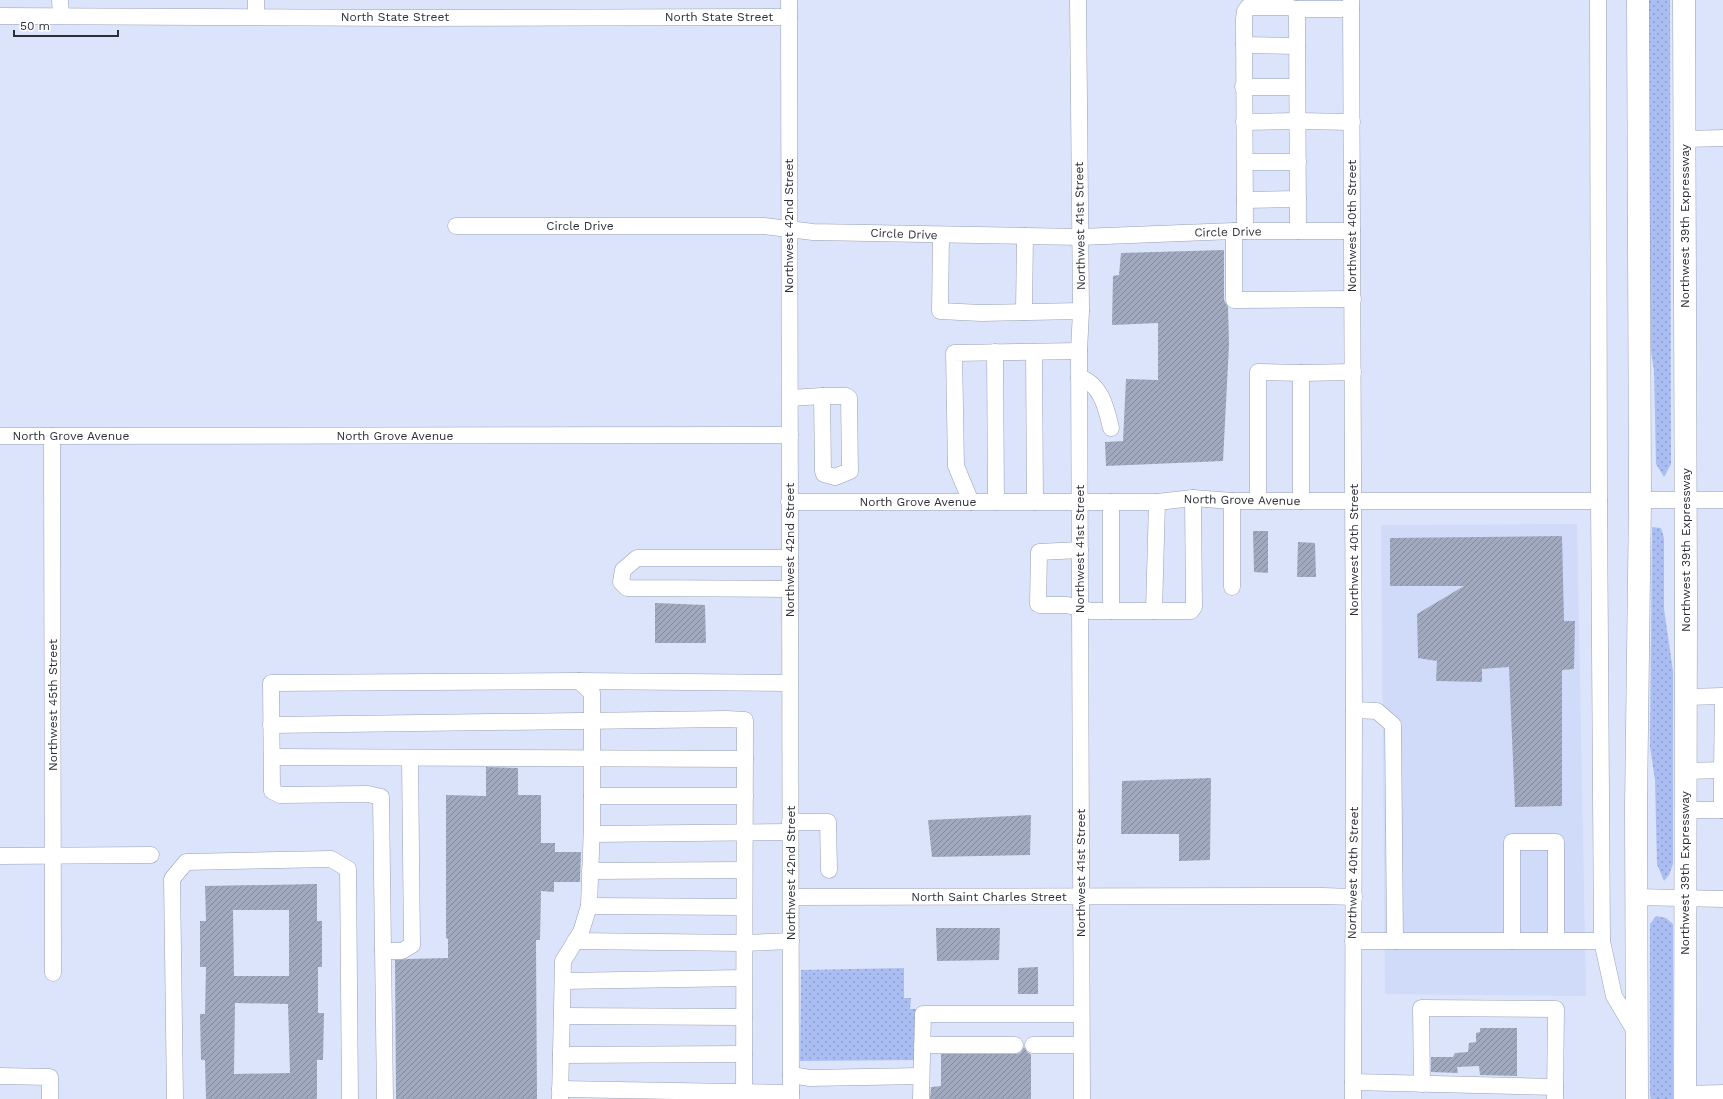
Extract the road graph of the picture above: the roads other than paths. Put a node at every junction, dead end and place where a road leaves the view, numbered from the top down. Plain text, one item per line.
1 (256, 0) edge
2 (789, 0) edge
3 (1078, 0) edge
4 (1598, 0) edge
5 (1638, 0) edge
6 (1684, 0) edge
7 (1351, 4) edge
8 (61, 8) edge
9 (1295, 9) junction
10 (0, 16) edge
11 (256, 17) junction
12 (789, 17) junction
13 (1244, 45) junction
14 (1297, 46) junction
15 (1243, 87) junction
16 (1298, 87) junction
17 (1298, 121) junction
18 (1244, 122) junction
19 (1352, 122) junction
20 (1723, 138) edge
21 (1685, 139) junction
22 (1245, 162) junction
23 (1298, 162) junction
24 (1298, 199) junction
25 (1245, 200) junction
26 (456, 226) dead end
27 (789, 228) junction
28 (1239, 231) junction
29 (1298, 231) junction
30 (1352, 231) junction
31 (941, 236) junction
32 (1025, 236) junction
33 (1080, 237) junction
34 (1352, 299) junction
35 (1081, 311) junction
36 (1024, 312) junction
37 (1079, 351) junction
38 (995, 352) junction
39 (1034, 352) junction
40 (1353, 372) junction
41 (1301, 373) junction
42 (1079, 377) junction
43 (822, 396) junction
44 (790, 398) junction
45 (1112, 428) dead end
46 (790, 435) junction
47 (0, 436) edge
48 (52, 436) junction
49 (835, 477) junction
50 (1193, 498) junction
51 (1640, 500) junction
52 (1723, 500) edge
53 (1232, 501) junction
54 (1258, 501) junction
55 (1301, 501) junction
56 (1354, 501) junction
57 (1599, 501) junction
58 (1686, 501) junction
59 (789, 502) junction
60 (835, 502) junction
61 (972, 502) junction
62 (996, 502) junction
63 (1035, 502) junction
64 (1080, 502) junction
65 (1110, 502) junction
66 (1157, 502) junction
67 (1080, 550) junction
68 (790, 558) junction
69 (1232, 587) dead end
70 (790, 589) junction
71 (1080, 608) junction
72 (1111, 611) junction
73 (1154, 611) junction
74 (579, 681) junction
75 (790, 683) junction
76 (1723, 696) edge
77 (1686, 697) junction
78 (1354, 710) junction
79 (592, 720) junction
80 (271, 725) junction
81 (272, 757) junction
82 (410, 758) junction
83 (592, 759) junction
84 (745, 759) junction
85 (1686, 771) junction
86 (1722, 778) edge
87 (592, 796) junction
88 (745, 796) junction
89 (1686, 810) junction
90 (1722, 810) edge
91 (790, 827) junction
92 (745, 832) junction
93 (592, 834) junction
94 (151, 855) dead end
95 (0, 856) edge
96 (53, 856) junction
97 (744, 870) junction
98 (829, 870) dead end
99 (590, 871) junction
100 (1081, 896) junction
101 (791, 897) junction
102 (1636, 897) junction
103 (1354, 898) junction
104 (1723, 898) edge
105 (1685, 899) junction
106 (589, 906) junction
107 (744, 907) junction
108 (1556, 940) junction
109 (575, 941) junction
110 (791, 941) junction
111 (1352, 941) junction
112 (1395, 941) junction
113 (1512, 941) junction
114 (1602, 941) junction
115 (744, 943) junction
116 (383, 951) junction
117 (53, 973) dead end
118 (744, 978) junction
119 (563, 982) junction
120 (1081, 1014) junction
121 (562, 1016) junction
122 (744, 1017) junction
123 (1637, 1035) junction
124 (922, 1045) junction
125 (1014, 1045) dead end
126 (1034, 1045) dead end
127 (1081, 1045) junction
128 (744, 1054) junction
129 (561, 1055) junction
130 (791, 1075) junction
131 (0, 1076) edge
132 (921, 1076) junction
133 (1353, 1082) junction
134 (1422, 1084) junction
135 (1555, 1093) edge
136 (1723, 1093) edge
137 (560, 1094) edge
138 (744, 1096) edge
139 (791, 1096) edge
140 (1685, 1096) edge
141 (50, 1099) edge
142 (175, 1099) edge
143 (350, 1099) edge
144 (385, 1099) edge
145 (921, 1099) edge
146 (1082, 1099) edge
147 (1353, 1099) edge
148 (1637, 1099) edge

1 - 11 street
2 - 12 street, Northwest 42nd Street
3 - 33 street, Northwest 41st Street
4 - 57 street
5 - 51 highway
6 - 21 highway, Northwest 39th Expressway
7 - 9 street
7 - 19 street, Northwest 40th Street
8 - 10 street, North State Street
8 - 11 street, North State Street
9 - 13 street
9 - 14 street
11 - 12 street, North State Street
12 - 27 street, Northwest 42nd Street
13 - 14 street
13 - 15 street
14 - 16 street
15 - 16 street
15 - 18 street
16 - 17 street
17 - 18 street
17 - 19 street
17 - 23 street
18 - 22 street
19 - 30 street, Northwest 40th Street
20 - 21 street
21 - 58 highway, Northwest 39th Expressway
22 - 23 street
22 - 25 street
23 - 24 street
24 - 25 street
24 - 29 street
25 - 28 street
26 - 27 street, Circle Drive
27 - 31 street, Circle Drive
27 - 44 street, Northwest 42nd Street
28 - 29 street, Circle Drive
28 - 33 street, Circle Drive
28 - 34 street
29 - 30 street, Circle Drive
30 - 34 street, Northwest 40th Street
31 - 32 street, Circle Drive
31 - 36 street
32 - 33 street, Circle Drive
32 - 36 street
33 - 35 street, Northwest 41st Street
34 - 40 street, Northwest 40th Street
35 - 36 street
35 - 37 street, Northwest 41st Street
37 - 39 street
37 - 42 street, Northwest 41st Street
38 - 39 street
38 - 61 street
38 - 62 street
39 - 63 street
40 - 41 street
40 - 56 street, Northwest 40th Street
41 - 54 street
41 - 55 street
42 - 45 street
42 - 64 street, Northwest 41st Street
43 - 44 street
43 - 49 street
43 - 49 street
44 - 46 street, Northwest 42nd Street
46 - 48 street, North Grove Avenue
46 - 59 street, Northwest 42nd Street
47 - 48 street, North Grove Avenue
48 - 96 street, Northwest 45th Street
49 - 60 street
50 - 53 street, North Grove Avenue
50 - 66 street, North Grove Avenue
50 - 73 street
51 - 58 street
51 - 102 highway
52 - 58 street
53 - 54 street, North Grove Avenue
53 - 69 street
54 - 55 street, North Grove Avenue
55 - 56 street, North Grove Avenue
56 - 57 street, North Grove Avenue
56 - 78 street, Northwest 40th Street
57 - 114 street
58 - 77 highway, Northwest 39th Expressway
59 - 60 street, North Grove Avenue
59 - 68 street, Northwest 42nd Street
60 - 61 street, North Grove Avenue
61 - 62 street, North Grove Avenue
62 - 63 street, North Grove Avenue
63 - 64 street, North Grove Avenue
64 - 65 street, North Grove Avenue
64 - 67 street, Northwest 41st Street
65 - 66 street, North Grove Avenue
65 - 72 street
66 - 73 street
67 - 71 street, Northwest 41st Street
67 - 71 street
68 - 70 street, Northwest 42nd Street
68 - 70 street
70 - 75 street, Northwest 42nd Street
71 - 72 street
71 - 100 street, Northwest 41st Street
72 - 73 street
74 - 75 street
74 - 79 street
74 - 80 street
75 - 91 street, Northwest 42nd Street
76 - 77 street
76 - 86 street
77 - 85 highway, Northwest 39th Expressway
78 - 103 street, Northwest 40th Street
78 - 112 street
79 - 80 street
79 - 83 street
79 - 84 street
80 - 81 street
81 - 82 street
81 - 116 street
82 - 83 street
82 - 116 street
83 - 84 street
83 - 87 street
84 - 88 street
85 - 86 street
85 - 89 highway, Northwest 39th Expressway
86 - 90 street
87 - 88 street
87 - 93 street
88 - 92 street
89 - 90 street
89 - 105 highway, Northwest 39th Expressway
91 - 92 street
91 - 98 street
91 - 101 street, Northwest 42nd Street
92 - 93 street
92 - 97 street
93 - 99 street
94 - 96 street
95 - 96 street
96 - 117 street, Northwest 45th Street
97 - 99 street
97 - 107 street
99 - 106 street
100 - 101 street, North Saint Charles Street
100 - 103 street, North Saint Charles Street
100 - 120 street, Northwest 41st Street
101 - 110 street, Northwest 42nd Street
102 - 105 street
102 - 123 highway
103 - 111 street, Northwest 40th Street
104 - 105 street
105 - 140 highway, Northwest 39th Expressway
106 - 107 street
106 - 109 street
107 - 115 street
108 - 113 street
108 - 113 street
108 - 114 street
109 - 115 street
109 - 119 street
110 - 115 street
110 - 130 street, Northwest 42nd Street
111 - 112 street
111 - 133 street, Northwest 40th Street
112 - 113 street
114 - 123 street
115 - 118 street
116 - 144 street
118 - 119 street
118 - 122 street
119 - 121 street
120 - 124 street
120 - 127 street, Northwest 41st Street
121 - 122 street
121 - 129 street
122 - 128 street
123 - 148 highway
124 - 125 street
124 - 132 street
126 - 127 street
127 - 146 street, Northwest 41st Street
128 - 129 street
128 - 138 street
129 - 137 street
130 - 132 street
130 - 139 street, Northwest 42nd Street
131 - 141 street
132 - 145 street
133 - 134 street
133 - 147 street, Northwest 40th Street
134 - 135 street
134 - 135 street
136 - 140 street
137 - 138 street
138 - 139 street
142 - 143 street

